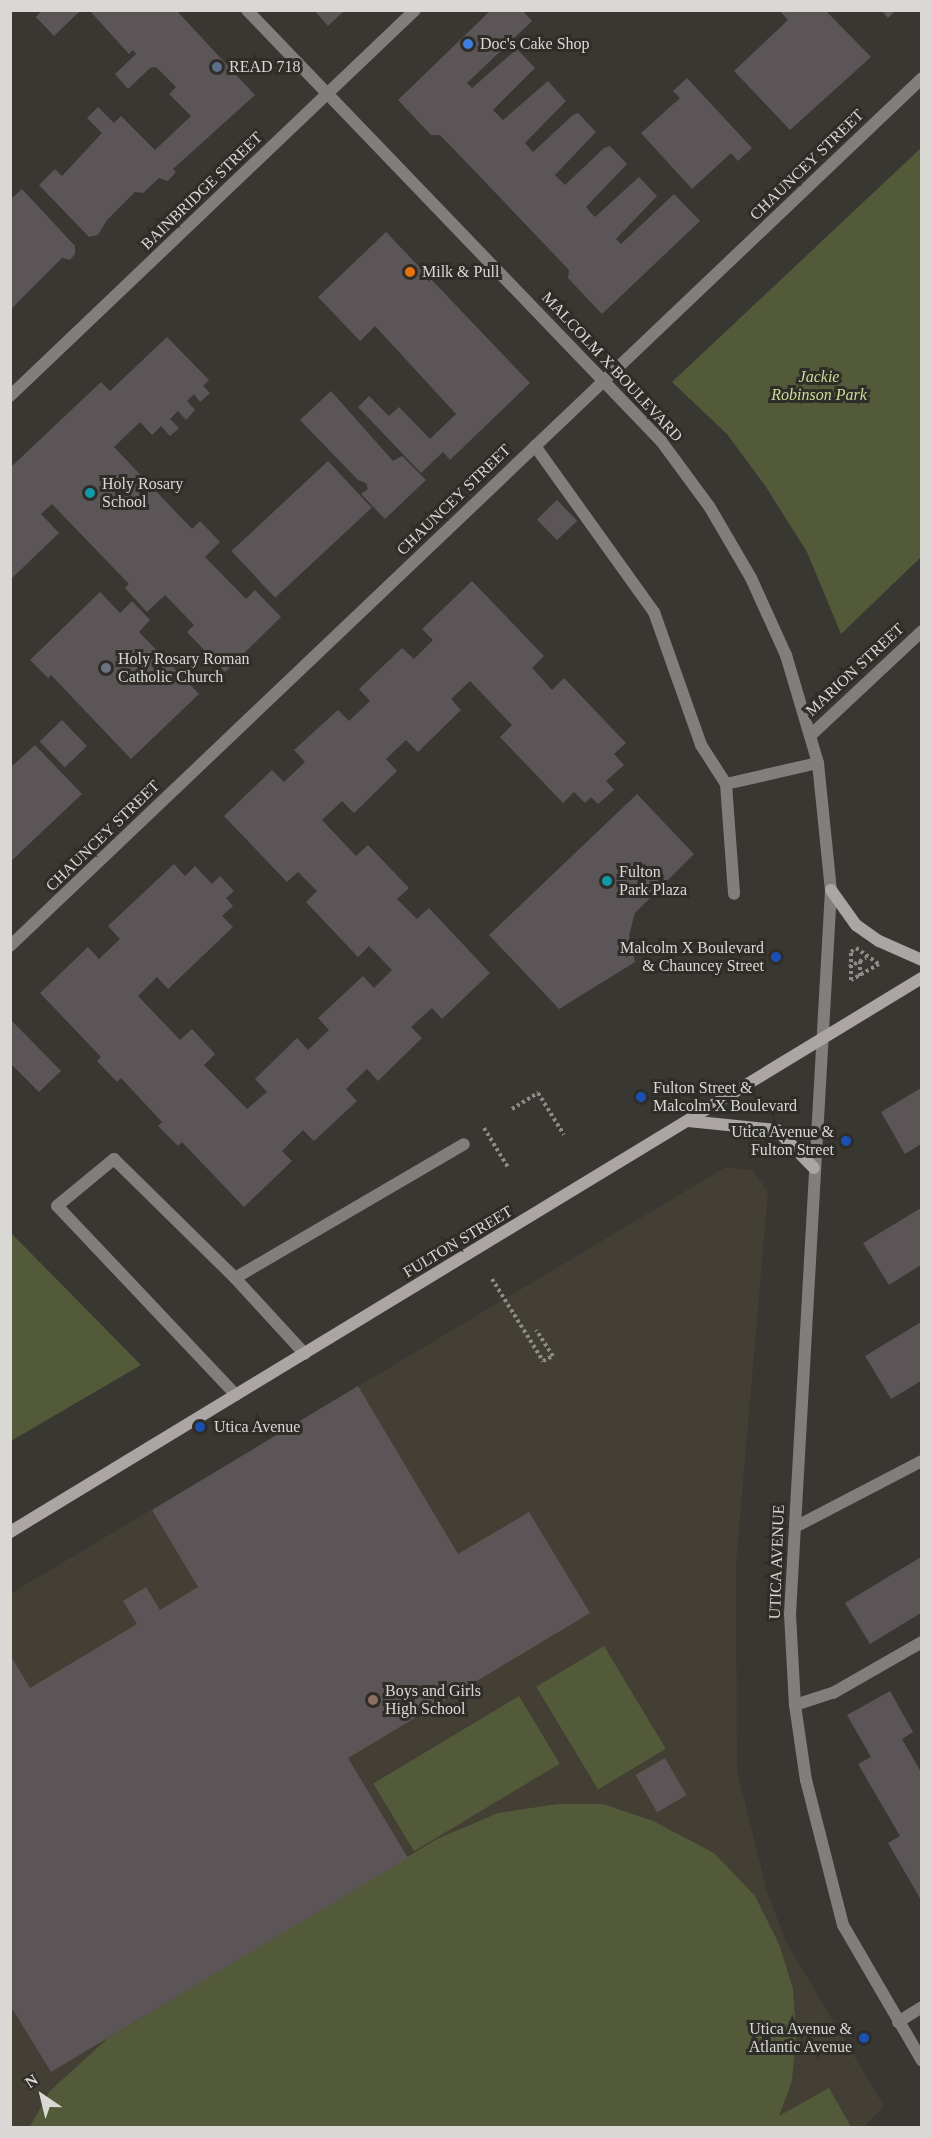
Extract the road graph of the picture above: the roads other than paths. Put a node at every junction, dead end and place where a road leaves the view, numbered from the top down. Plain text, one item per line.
1 (247, 10) edge
2 (415, 10) edge
3 (921, 78) edge
4 (327, 95) junction
5 (606, 380) junction
6 (10, 396) edge
7 (535, 446) junction
8 (921, 631) edge
9 (812, 734) junction
10 (818, 763) junction
11 (726, 784) junction
12 (831, 890) junction
13 (734, 894) dead end
14 (10, 946) edge
15 (921, 960) edge
16 (921, 978) edge
17 (821, 1038) junction
18 (688, 1121) junction
19 (464, 1144) dead end
20 (814, 1168) junction
21 (235, 1278) junction
22 (305, 1354) junction
23 (237, 1395) junction
24 (921, 1461) edge
25 (795, 1527) junction
26 (11, 1531) edge
27 (921, 1642) edge
28 (795, 1705) junction
29 (921, 2007) edge
30 (898, 2022) junction
31 (921, 2061) edge

1 - 4 street, MALCOLM X BOULEVARD
2 - 4 street, BAINBRIDGE STREET
3 - 5 street, CHAUNCEY STREET
4 - 5 street, MALCOLM X BOULEVARD
4 - 6 street, BAINBRIDGE STREET
5 - 7 street, CHAUNCEY STREET
5 - 9 street, MALCOLM X BOULEVARD
7 - 11 street
7 - 14 street, CHAUNCEY STREET
8 - 9 street, MARION STREET
9 - 10 street, MALCOLM X BOULEVARD
10 - 11 street
10 - 12 street, MALCOLM X BOULEVARD
11 - 13 street
12 - 15 main road
12 - 17 street, MALCOLM X BOULEVARD
16 - 17 main road, FULTON STREET
17 - 18 main road, FULTON STREET
17 - 20 street, UTICA AVENUE
18 - 20 main road
18 - 22 main road, FULTON STREET
19 - 21 street
20 - 25 street, UTICA AVENUE
21 - 22 street
21 - 23 street
22 - 23 main road, FULTON STREET
23 - 26 main road, FULTON STREET
24 - 25 street
25 - 28 street, UTICA AVENUE
27 - 28 street
28 - 30 street, UTICA AVENUE
29 - 30 street
30 - 31 street, UTICA AVENUE

